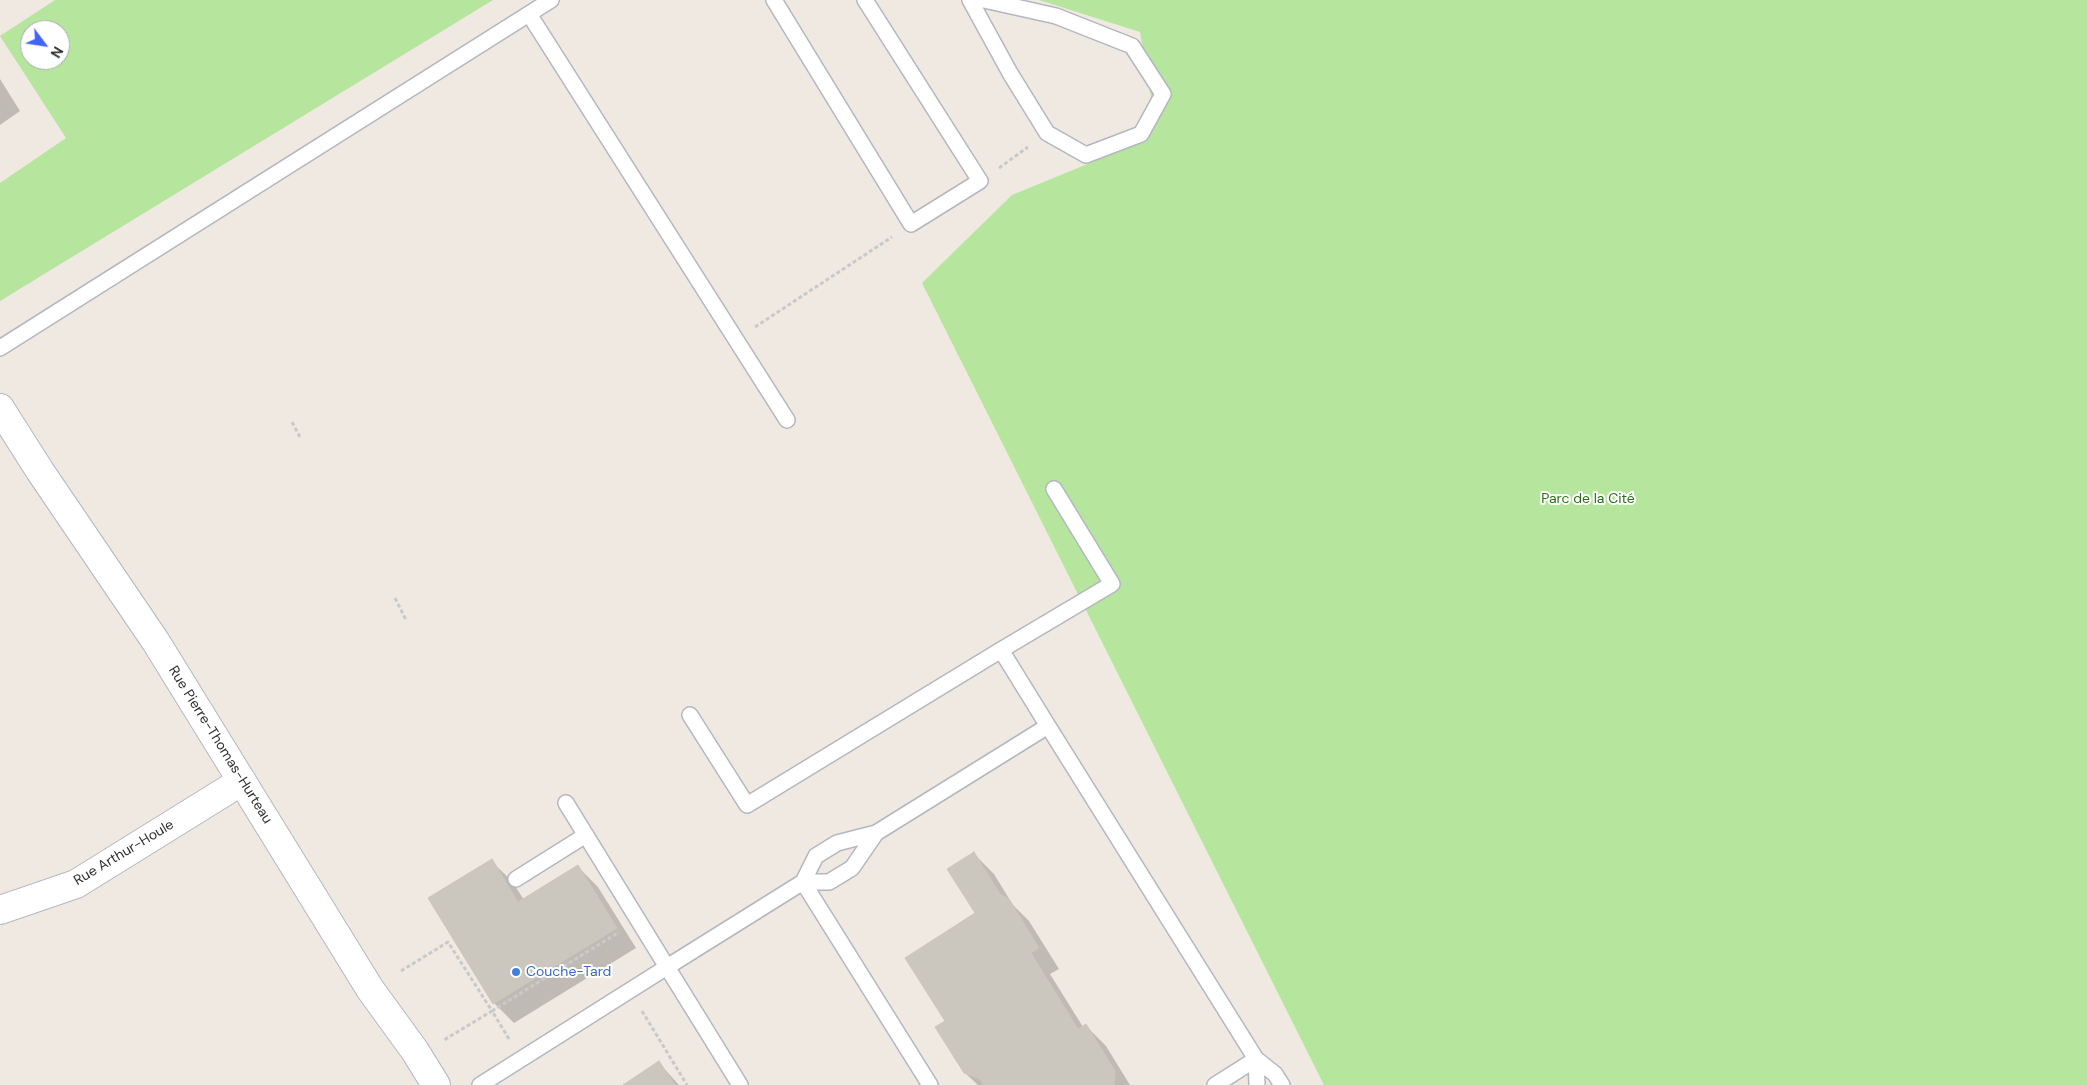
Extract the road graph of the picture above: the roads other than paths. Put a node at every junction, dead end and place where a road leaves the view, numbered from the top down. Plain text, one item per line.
1 (551, 0) edge
2 (774, 0) edge
3 (865, 0) edge
4 (970, 0) edge
5 (984, 0) edge
6 (529, 14) junction
7 (0, 348) edge
8 (0, 408) edge
9 (787, 420) dead end
10 (1054, 489) dead end
11 (1001, 650) junction
12 (690, 714) dead end
13 (1048, 726) junction
14 (242, 781) junction
15 (566, 803) dead end
16 (876, 833) junction
17 (586, 835) junction
18 (516, 879) dead end
19 (803, 882) junction
20 (0, 910) edge
21 (668, 967) junction
22 (1256, 1059) junction
23 (436, 1085) edge
24 (480, 1085) edge
25 (740, 1085) edge
26 (930, 1085) edge
27 (1215, 1085) edge
28 (1257, 1085) edge
29 (1282, 1085) edge

1 - 6 lane
2 - 3 lane
4 - 5 lane
6 - 7 lane
6 - 9 lane
8 - 14 street, Rue Pierre-Thomas-Hurteau
10 - 11 lane
11 - 12 lane
11 - 13 lane
13 - 16 lane
13 - 22 lane
14 - 20 street, Rue Arthur-Houle
14 - 23 street, Rue Pierre-Thomas-Hurteau
15 - 17 lane
16 - 19 lane
16 - 19 lane
17 - 18 lane
17 - 21 lane
19 - 21 lane
19 - 26 lane
21 - 24 lane
21 - 25 lane
22 - 27 lane
22 - 28 lane
22 - 29 lane

